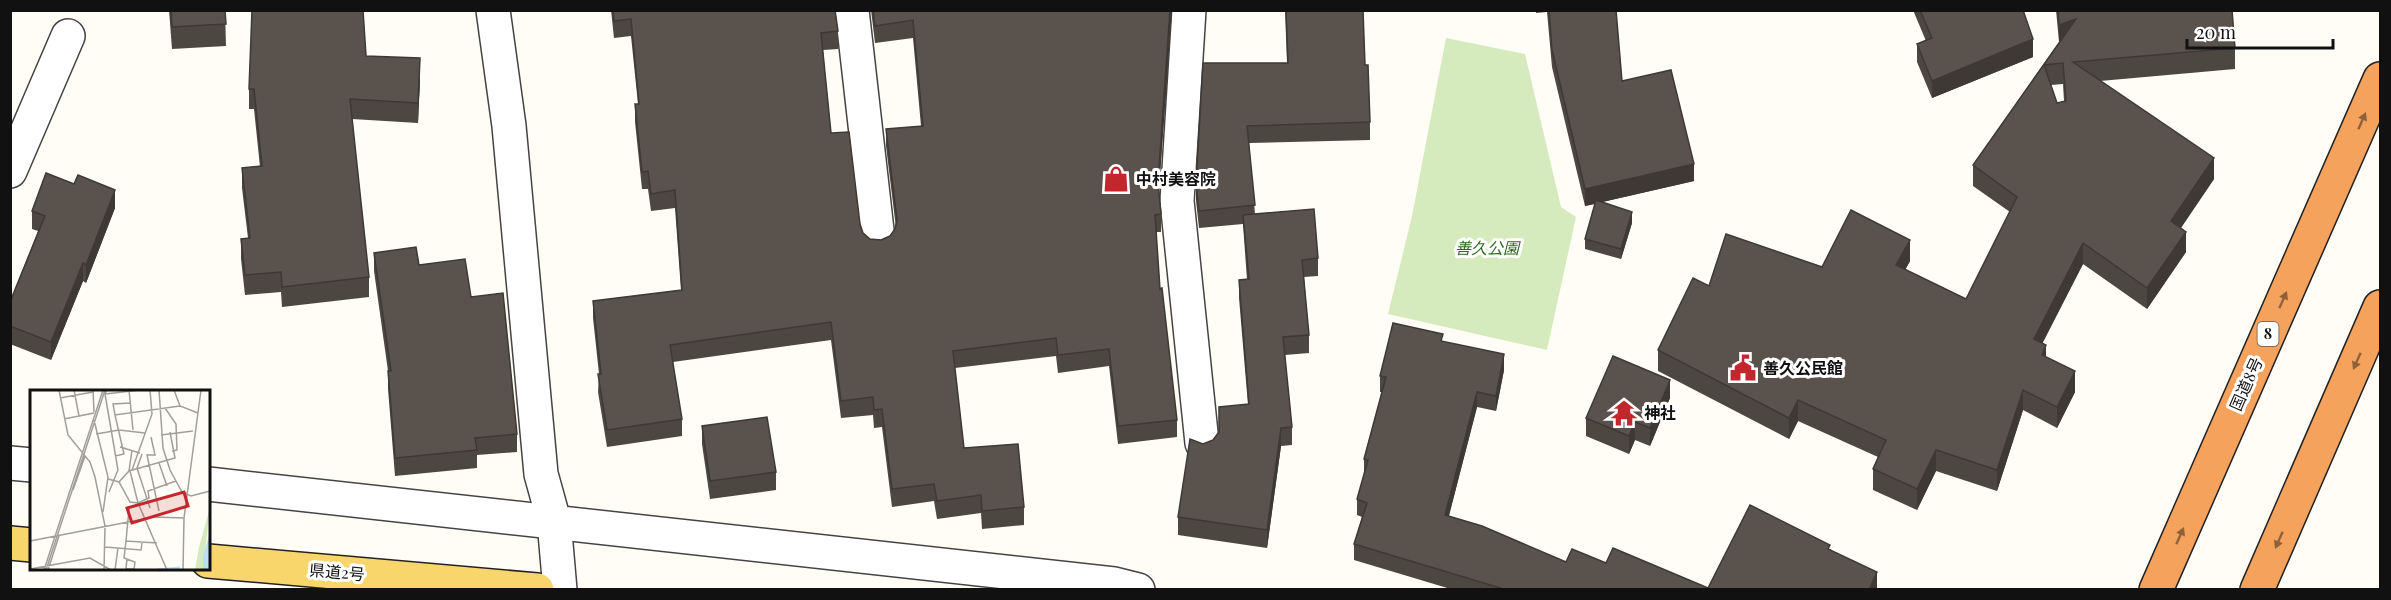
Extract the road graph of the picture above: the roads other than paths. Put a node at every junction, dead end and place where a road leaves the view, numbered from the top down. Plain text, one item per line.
1 (493, 10) edge
2 (852, 10) edge
3 (1189, 10) edge
4 (68, 36) dead end
5 (2380, 80) edge
6 (10, 171) edge
7 (878, 239) edge
8 (2380, 308) edge
9 (1202, 442) edge
10 (10, 463) edge
11 (30, 465) edge
12 (210, 484) edge
13 (554, 521) junction
14 (10, 543) edge
15 (30, 545) edge
16 (210, 561) edge
17 (537, 590) edge
18 (560, 590) edge
19 (1138, 590) edge
20 (2156, 590) edge
21 (2257, 590) edge

1 - 13 street
2 - 7 street
3 - 9 street
4 - 6 street
20 -> 5 highway, 国道8号 / 8
8 -> 21 highway
10 - 11 street
12 - 13 street
13 - 18 street
13 - 19 street
14 - 15 main road
16 - 17 main road, 県道2号

